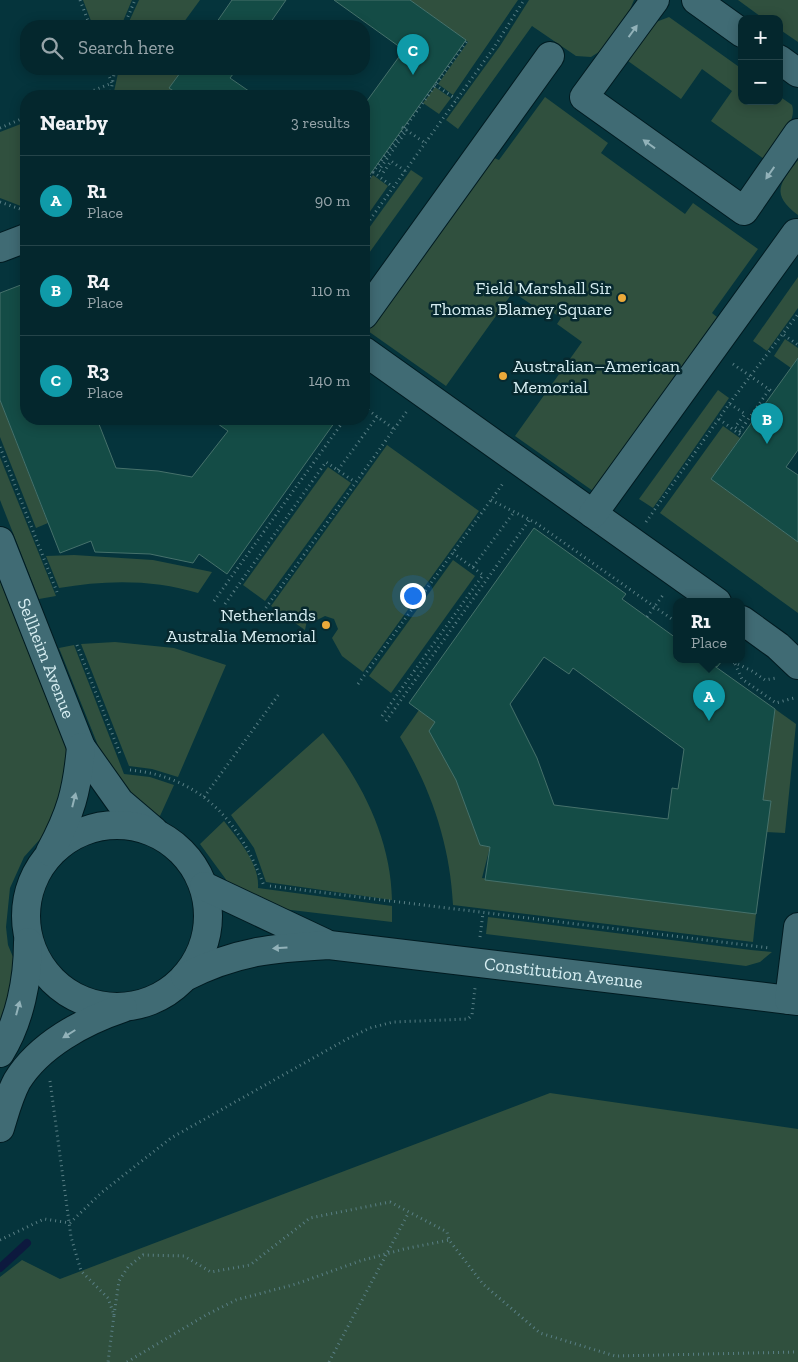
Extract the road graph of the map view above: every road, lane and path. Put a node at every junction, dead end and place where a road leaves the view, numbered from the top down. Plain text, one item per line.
1 (80, 0) edge
2 (135, 0) edge
3 (524, 0) edge
4 (655, 0) edge
5 (696, 0) edge
6 (88, 20) edge
7 (127, 20) edge
8 (738, 30) edge
9 (467, 41) dead end
10 (550, 56) dead end
11 (783, 63) edge
12 (798, 73) edge
13 (108, 75) edge
14 (114, 75) edge
15 (112, 84) junction
16 (435, 85) junction
17 (96, 90) edge
18 (111, 90) edge
19 (456, 100) junction
20 (20, 120) edge
21 (0, 128) edge
22 (405, 129) junction
23 (798, 133) edge
24 (425, 143) junction
25 (405, 171) junction
26 (373, 172) junction
27 (370, 176) edge
28 (393, 187) junction
29 (0, 202) edge
30 (20, 209) edge
31 (370, 220) edge
32 (796, 233) dead end
33 (20, 240) edge
34 (0, 248) edge
35 (370, 307) edge
36 (798, 314) edge
37 (784, 335) junction
38 (798, 345) edge
39 (370, 356) edge
40 (756, 380) dead end
41 (730, 404) junction
42 (408, 410) dead end
43 (370, 411) edge
44 (377, 416) junction
45 (719, 420) junction
46 (341, 425) edge
47 (394, 429) junction
48 (742, 436) dead end
49 (0, 447) edge
50 (338, 470) junction
51 (505, 480) dead end
52 (355, 482) junction
53 (491, 500) junction
54 (514, 512) junction
55 (593, 514) junction
56 (530, 520) junction
57 (643, 526) dead end
58 (0, 541) edge
59 (453, 553) junction
60 (473, 567) junction
61 (57, 592) dead end
62 (661, 597) dead end
63 (711, 598) edge
64 (214, 601) dead end
65 (225, 604) dead end
66 (654, 606) junction
67 (260, 616) dead end
68 (647, 617) dead end
69 (673, 620) edge
70 (745, 622) edge
71 (78, 645) dead end
72 (734, 664) joint
73 (788, 671) edge
74 (358, 684) dead end
75 (278, 694) dead end
76 (794, 698) dead end
77 (382, 716) dead end
78 (386, 721) dead end
79 (81, 747) junction
80 (123, 761) dead end
81 (126, 770) dead end
82 (204, 797) junction
83 (159, 834) junction
84 (45, 860) junction
85 (204, 886) junction
86 (798, 927) edge
87 (28, 935) junction
88 (329, 945) junction
89 (776, 949) dead end
90 (185, 977) junction
91 (794, 1001) edge
92 (129, 1006) junction
93 (472, 1015) dead end
94 (48, 1048) junction
95 (0, 1053) edge
96 (0, 1128) edge
97 (409, 1212) junction
98 (70, 1223) junction
99 (0, 1240) edge
100 (449, 1240) junction
101 (387, 1254) junction
102 (114, 1314) junction
103 (798, 1352) edge
104 (108, 1362) edge
105 (127, 1362) edge
106 (329, 1362) edge

1 - 6 path
2 - 7 path
3 - 19 path
23 -> 4 street
5 - 8 street
9 - 16 path
10 - 35 street
11 - 12 street
13 - 15 path
14 - 15 path
15 - 17 path
15 - 18 path
16 - 19 path
16 - 22 path
19 - 24 path
20 - 21 path
22 - 24 path
22 - 25 path
22 - 26 path
24 - 25 path
25 - 28 path
26 - 27 path
26 - 28 path
28 - 31 path
29 - 30 path
32 - 55 street
33 - 34 street
36 - 37 path
37 - 38 path
37 - 41 path
39 - 55 street
40 - 41 path
41 - 45 path
42 - 47 path
43 - 44 path
44 - 47 path
44 - 50 path
45 - 48 path
45 - 57 path
46 - 64 path
47 - 52 path
49 - 61 path
50 - 52 path
50 - 65 path
51 - 53 path
52 - 67 path
53 - 54 path
53 - 59 path
54 - 56 path
54 - 60 path
55 - 63 street
56 - 66 path
56 - 78 path
58 - 79 street, Sellheim Avenue
59 - 60 path
59 - 74 path
60 - 77 path
62 - 66 path
66 - 68 path
66 - 69 path
70 - 73 street
71 - 80 path
72 - 73 path
72 - 76 path
75 - 82 path
79 - 83 street, Sellheim Avenue
84 -> 79 street, Sellheim Avenue
81 - 82 path
82 - 89 path
83 - 84 street
83 - 85 street, Sellheim Avenue
84 - 87 street, Sellheim Avenue
85 - 88 street, Constitution Avenue
85 - 90 street, Sellheim Avenue
86 - 91 street
87 - 92 street
95 -> 87 street
88 -> 90 street, Constitution Avenue
88 - 91 street, Constitution Avenue
90 - 92 street
92 -> 94 street
93 - 98 path
94 - 96 street
94 - 98 path
97 - 100 path
97 - 101 path
97 - 102 path
98 - 99 path
98 - 102 path
100 - 101 path
100 - 103 path
101 - 105 path
101 - 106 path
102 - 104 path

